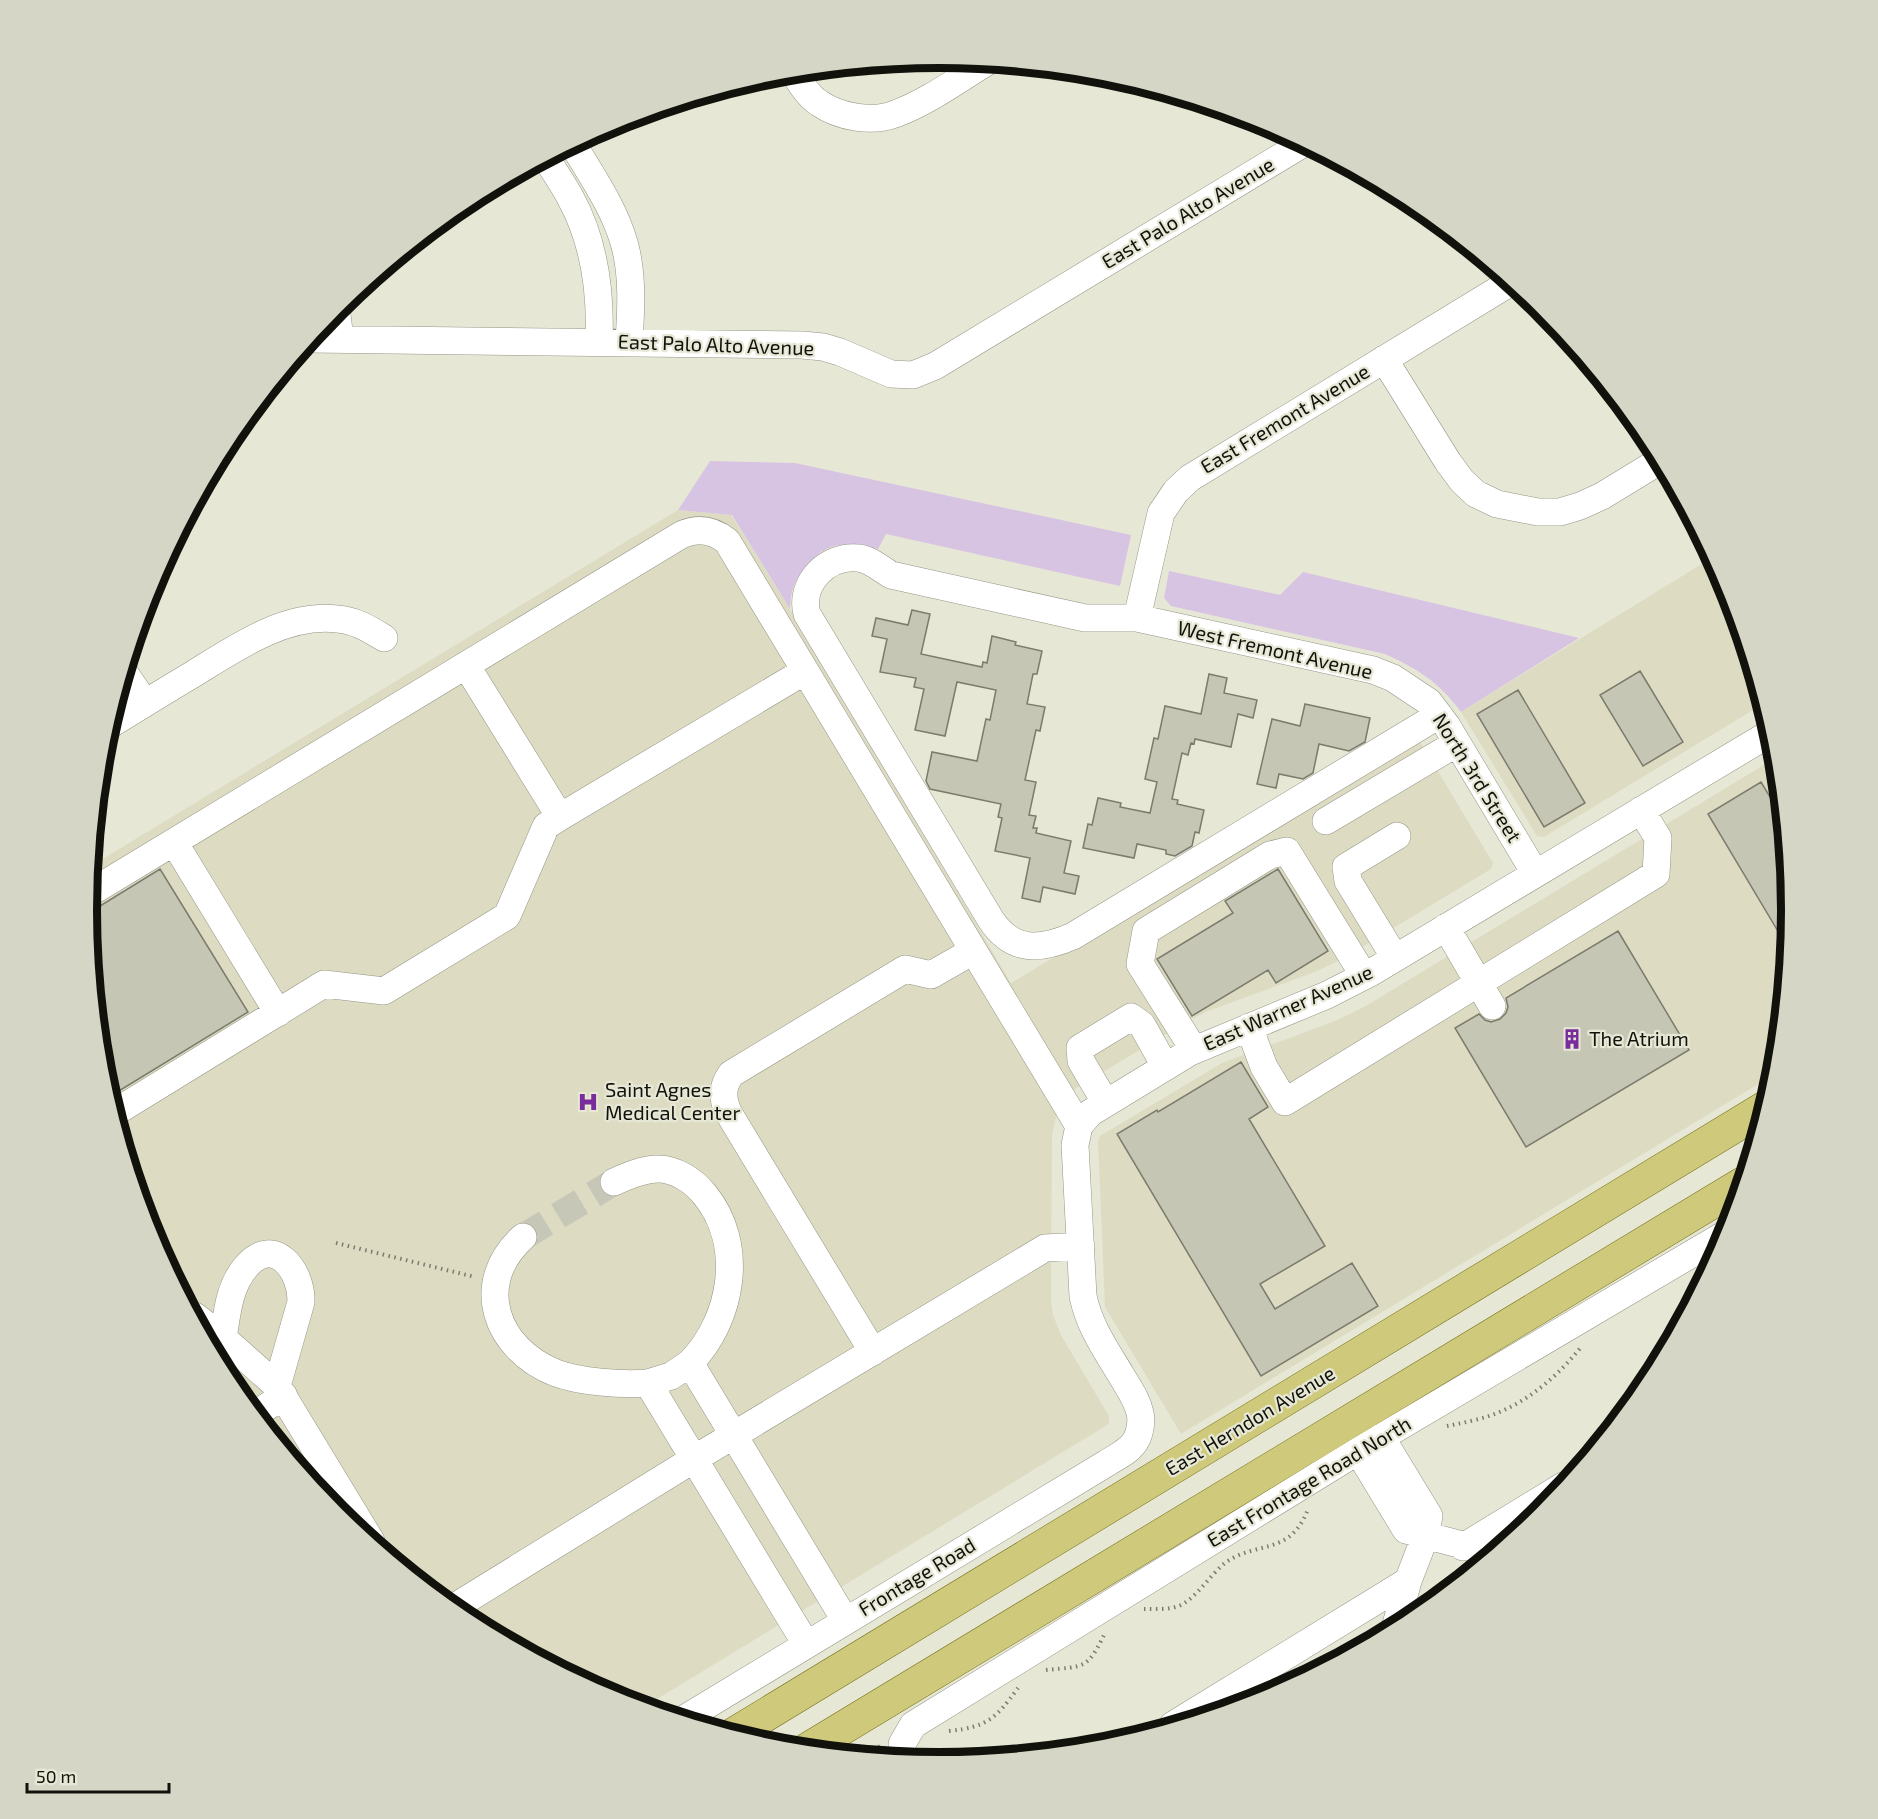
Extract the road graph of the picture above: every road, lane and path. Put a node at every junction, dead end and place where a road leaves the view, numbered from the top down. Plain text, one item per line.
1 (976, 69) edge
2 (798, 80) edge
3 (1296, 148) edge
4 (576, 150) edge
5 (549, 163) edge
6 (1504, 286) edge
7 (338, 321) edge
8 (320, 339) edge
9 (340, 339) junction
10 (598, 341) junction
11 (629, 342) junction
12 (1384, 359) junction
13 (1653, 465) edge
14 (1137, 618) junction
15 (384, 638) dead end
16 (466, 664) junction
17 (805, 671) junction
18 (130, 680) edge
19 (1412, 689) joint
20 (146, 703) junction
21 (1439, 715) junction
22 (119, 719) edge
23 (1763, 737) edge
24 (1457, 743) junction
25 (1641, 810) junction
26 (560, 817) junction
27 (1326, 821) dead end
28 (1397, 836) dead end
29 (174, 842) junction
30 (1536, 873) junction
31 (98, 888) edge
32 (1446, 927) junction
33 (973, 951) junction
34 (1395, 958) junction
35 (1364, 976) junction
36 (1478, 983) junction
37 (1492, 1006) dead end
38 (278, 1013) junction
39 (1249, 1027) junction
40 (1194, 1050) junction
41 (1165, 1066) junction
42 (1105, 1102) junction
43 (121, 1108) edge
44 (1755, 1113) edge
45 (1079, 1126) junction
46 (614, 1182) tunnel mouth
47 (1732, 1190) edge
48 (524, 1237) tunnel mouth
49 (1713, 1241) edge
50 (336, 1243) dead end
51 (1081, 1246) junction
52 (478, 1278) dead end
53 (208, 1326) edge
54 (223, 1338) junction
55 (1583, 1345) dead end
56 (873, 1352) junction
57 (690, 1363) junction
58 (648, 1383) junction
59 (281, 1391) junction
60 (261, 1408) edge
61 (1439, 1430) dead end
62 (735, 1435) junction
63 (1381, 1437) junction
64 (1358, 1451) junction
65 (694, 1460) junction
66 (1537, 1502) edge
67 (1310, 1504) dead end
68 (357, 1517) edge
69 (1425, 1537) junction
70 (1463, 1547) junction
71 (1484, 1551) edge
72 (1408, 1581) junction
73 (461, 1603) edge
74 (1139, 1609) dead end
75 (1399, 1615) edge
76 (845, 1620) junction
77 (1109, 1624) dead end
78 (806, 1644) junction
79 (1039, 1673) dead end
80 (1024, 1682) dead end
81 (1195, 1712) edge
82 (692, 1714) edge
83 (744, 1728) edge
84 (943, 1733) dead end
85 (819, 1742) edge
86 (902, 1751) edge

1 - 2 street
3 - 11 street, East Palo Alto Avenue
4 - 11 street
5 - 10 street
6 - 12 street, East Fremont Avenue
7 - 9 street
8 - 9 street, East Palo Alto Avenue
9 - 10 street, East Palo Alto Avenue
10 - 11 street, East Palo Alto Avenue
12 - 13 street
12 - 14 street, East Fremont Avenue
14 - 19 street, West Fremont Avenue
14 - 21 street, West Fremont Avenue
15 - 20 street
16 - 17 street
16 - 26 street
16 - 29 street
17 - 26 street
17 - 33 street
18 - 20 street
19 - 21 street, North 3rd Street
20 - 22 street
21 - 24 street, North 3rd Street
23 - 25 street, East Warner Avenue
24 - 27 street
24 - 30 street, North 3rd Street
25 - 30 street, East Warner Avenue
25 - 36 street
26 - 38 street
28 - 34 street
29 - 31 street
29 - 38 street
30 - 32 street, East Warner Avenue
32 - 34 street, East Warner Avenue
32 - 36 street
33 - 45 street
33 - 56 street
34 - 35 street, East Warner Avenue
35 - 39 street, East Warner Avenue
35 - 40 street
36 - 37 street
36 - 39 street
38 - 43 street
39 - 40 street, East Warner Avenue
40 - 41 street, East Warner Avenue
41 - 42 street, East Warner Avenue
41 - 42 street
42 - 45 street, East Warner Avenue
44 - 83 main road, East Herndon Avenue
45 - 51 street
46 - 57 street
47 - 85 main road
48 - 58 street
49 - 63 street, East Frontage Road North
50 - 52 path
51 - 56 street
51 - 76 street, Frontage Road
53 - 54 street
54 - 59 street
54 - 59 street
55 - 61 path
56 - 62 street
57 - 58 street
57 - 62 street
58 - 65 street
59 - 60 street
59 - 68 street
62 - 65 street
62 - 76 street
63 - 64 street, East Frontage Road North
63 - 69 street
64 - 69 street
64 - 86 street, East Frontage Road North
65 - 73 street
65 - 78 street
66 - 70 street
67 - 74 path
69 - 70 street
69 - 72 street
70 - 71 street
72 - 75 street
72 - 81 street
76 - 78 street, Frontage Road
77 - 79 path
78 - 82 street, Frontage Road
80 - 84 path

